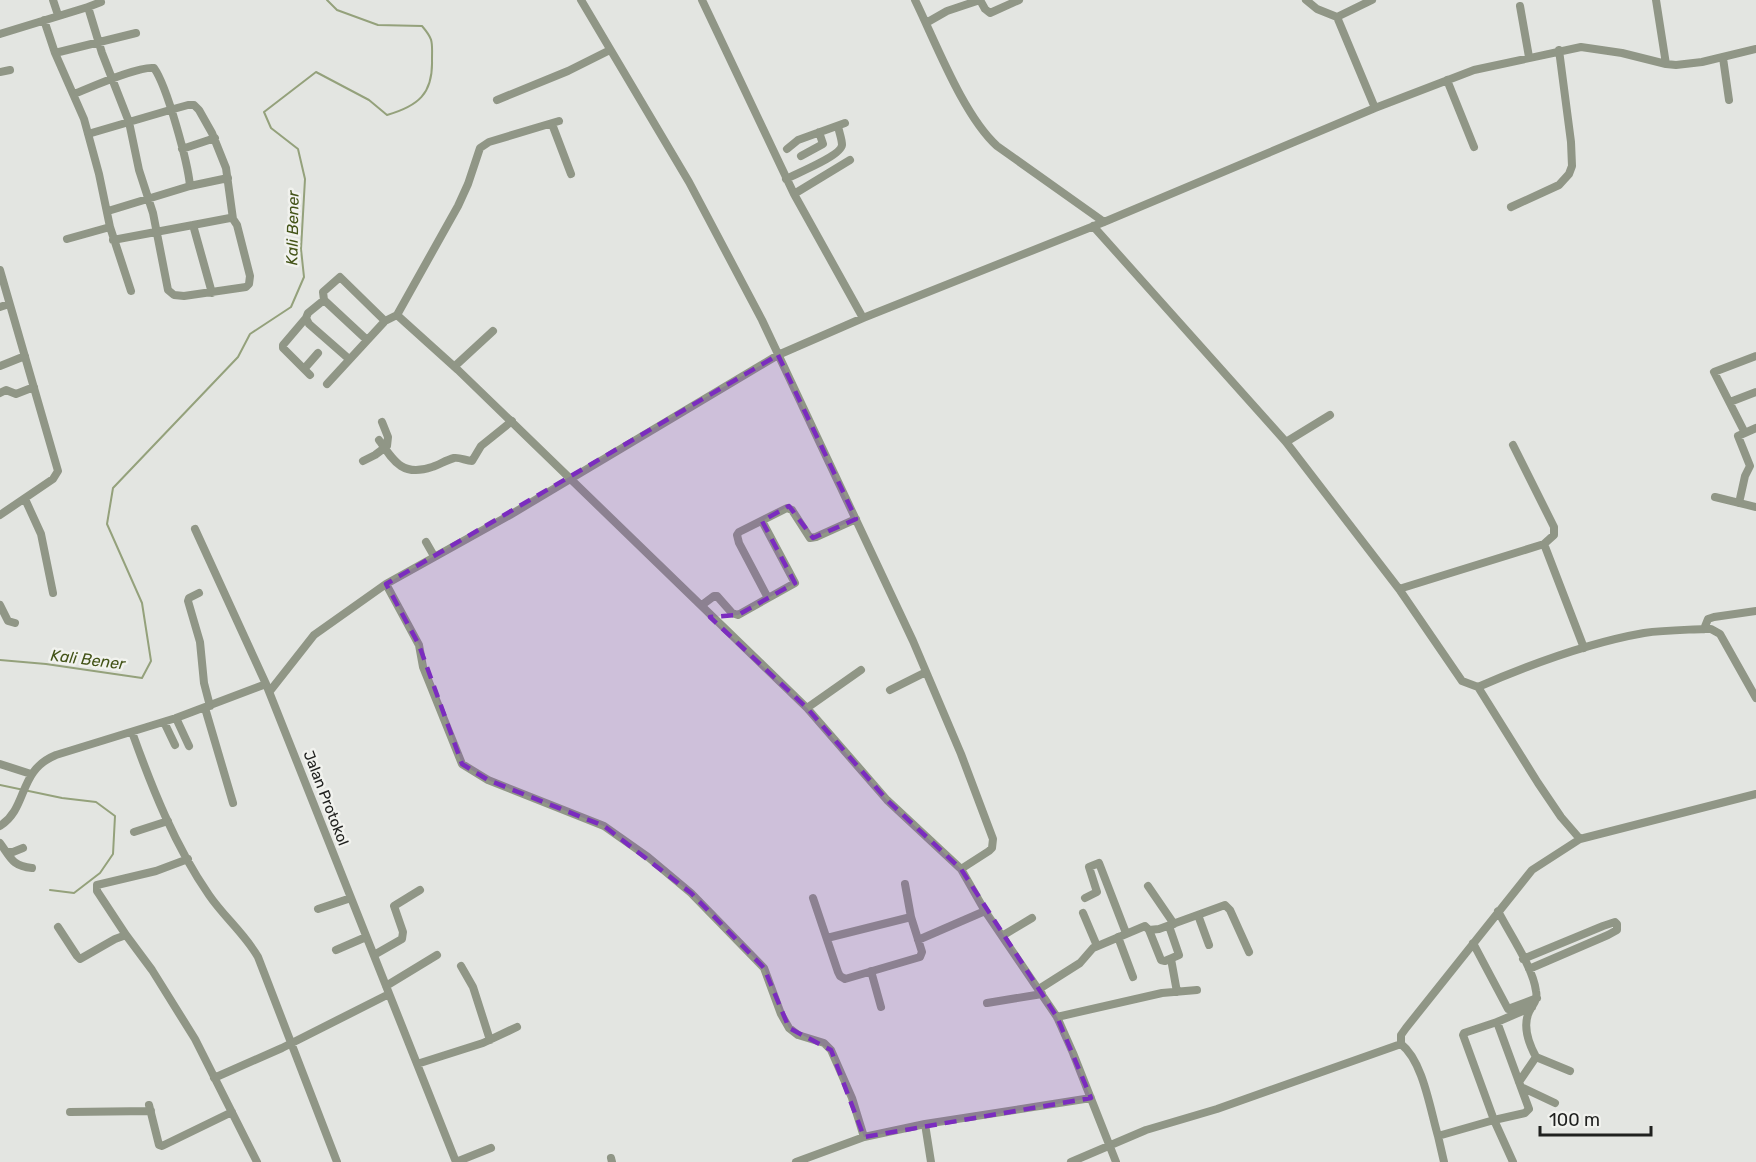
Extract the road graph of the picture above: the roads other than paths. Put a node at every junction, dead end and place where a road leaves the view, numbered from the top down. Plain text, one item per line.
1 (53, 0) edge
2 (581, 0) edge
3 (702, 0) edge
4 (915, 0) edge
5 (1019, 0) edge
6 (1306, 0) edge
7 (1372, 0) edge
8 (1656, 0) edge
9 (101, 2) dead end
10 (1520, 6) dead end
11 (88, 7) junction
12 (58, 15) junction
13 (1337, 17) junction
14 (44, 20) junction
15 (926, 22) junction
16 (136, 33) dead end
17 (0, 34) edge
18 (99, 43) junction
19 (1756, 49) edge
20 (610, 50) junction
21 (1559, 50) junction
22 (55, 53) junction
23 (1529, 57) junction
24 (1723, 58) junction
25 (1666, 64) junction
26 (10, 70) dead end
27 (0, 72) edge
28 (113, 79) junction
29 (1447, 80) junction
30 (74, 94) junction
31 (497, 100) dead end
32 (1729, 100) dead end
33 (1375, 108) junction
34 (170, 110) junction
35 (129, 122) junction
36 (819, 132) junction
37 (88, 134) junction
38 (215, 138) junction
39 (1474, 147) dead end
40 (182, 149) junction
41 (787, 149) dead end
42 (801, 156) dead end
43 (850, 160) dead end
44 (571, 174) dead end
45 (228, 178) junction
46 (786, 179) junction
47 (190, 186) junction
48 (794, 194) junction
49 (148, 198) junction
50 (1510, 207) dead end
51 (108, 211) junction
52 (233, 219) junction
53 (1104, 222) junction
54 (194, 225) junction
55 (1093, 226) junction
56 (110, 227) junction
57 (157, 231) junction
58 (67, 239) dead end
59 (113, 240) junction
60 (0, 270) edge
61 (131, 291) dead end
62 (212, 293) junction
63 (324, 300) junction
64 (9, 304) junction
65 (0, 307) edge
66 (397, 315) junction
67 (306, 318) junction
68 (863, 318) junction
69 (385, 321) junction
70 (493, 331) dead end
71 (367, 340) junction
72 (318, 353) dead end
73 (778, 355) junction
74 (25, 356) junction
75 (1756, 356) edge
76 (349, 359) junction
77 (0, 366) edge
78 (454, 366) junction
79 (327, 384) dead end
80 (34, 387) junction
81 (1756, 392) edge
82 (0, 393) edge
83 (1730, 402) junction
84 (1330, 415) dead end
85 (512, 421) junction
86 (382, 422) dead end
87 (1756, 428) edge
88 (1744, 433) junction
89 (379, 440) dead end
90 (1286, 442) junction
91 (1514, 446) dead end
92 (385, 449) junction
93 (363, 461) dead end
94 (1756, 471) edge
95 (1745, 476) junction
96 (571, 479) junction
97 (1715, 497) dead end
98 (25, 498) junction
99 (1739, 503) junction
100 (1756, 507) edge
101 (0, 515) edge
102 (856, 519) junction
103 (762, 520) junction
104 (195, 529) dead end
105 (426, 542) dead end
106 (1544, 544) junction
107 (434, 556) junction
108 (386, 584) junction
109 (1399, 589) junction
110 (53, 593) dead end
111 (199, 593) dead end
112 (768, 598) junction
113 (0, 605) edge
114 (702, 605) junction
115 (1756, 611) edge
116 (15, 622) dead end
117 (1704, 629) junction
118 (1584, 648) junction
119 (861, 670) dead end
120 (926, 672) junction
121 (268, 687) junction
122 (1478, 687) junction
123 (890, 690) dead end
124 (1756, 698) edge
125 (208, 707) junction
126 (807, 708) junction
127 (176, 718) junction
128 (164, 722) junction
129 (132, 732) junction
130 (175, 745) dead end
131 (189, 746) dead end
132 (0, 764) edge
133 (31, 776) junction
134 (1756, 795) edge
135 (233, 803) dead end
136 (168, 821) junction
137 (0, 826) edge
138 (134, 832) dead end
139 (1580, 839) junction
140 (0, 843) edge
141 (23, 848) dead end
142 (6, 852) junction
143 (188, 859) junction
144 (32, 868) dead end
145 (961, 869) junction
146 (905, 884) dead end
147 (1148, 885) dead end
148 (1108, 888) junction
149 (420, 890) dead end
150 (1097, 892) junction
151 (351, 898) junction
152 (813, 898) dead end
153 (1085, 898) dead end
154 (318, 909) dead end
155 (986, 911) junction
156 (1498, 911) junction
157 (1083, 913) dead end
158 (1198, 915) junction
159 (911, 917) junction
160 (1032, 918) dead end
161 (1171, 925) junction
162 (58, 927) dead end
163 (1149, 930) junction
164 (126, 935) junction
165 (1122, 935) junction
166 (1002, 936) junction
167 (366, 937) junction
168 (827, 938) junction
169 (918, 940) junction
170 (1473, 943) junction
171 (1209, 945) dead end
172 (1097, 946) junction
173 (336, 950) dead end
174 (1249, 952) dead end
175 (374, 955) junction
176 (437, 955) dead end
177 (1171, 959) junction
178 (1523, 959) junction
179 (461, 966) dead end
180 (1529, 969) junction
181 (871, 971) junction
182 (1133, 977) dead end
183 (388, 990) junction
184 (1197, 990) dead end
185 (1040, 991) junction
186 (1177, 992) junction
187 (1537, 998) junction
188 (987, 1003) dead end
189 (1532, 1007) junction
190 (881, 1008) dead end
191 (1057, 1017) junction
192 (1497, 1022) junction
193 (517, 1027) dead end
194 (490, 1040) junction
195 (290, 1044) junction
196 (1401, 1044) junction
197 (1536, 1057) junction
198 (417, 1064) junction
199 (1570, 1071) dead end
200 (214, 1078) junction
201 (1520, 1084) junction
202 (1091, 1098) junction
203 (1555, 1103) dead end
204 (70, 1112) dead end
205 (232, 1112) junction
206 (1494, 1120) junction
207 (925, 1124) junction
208 (1438, 1136) junction
209 (864, 1137) junction
210 (1110, 1145) junction
211 (491, 1148) dead end
212 (257, 1162) edge
213 (337, 1162) edge
214 (456, 1162) edge
215 (796, 1162) edge
216 (931, 1162) edge
217 (1071, 1162) edge
218 (1116, 1162) edge
219 (1444, 1162) edge
220 (1513, 1162) edge

1 - 12 street
2 - 20 street
3 - 46 street
4 - 15 street
5 - 15 street
6 - 13 street
7 - 13 street
8 - 25 street
9 - 11 street
10 - 23 street
11 - 12 street
11 - 18 street
12 - 14 street
13 - 33 street
14 - 17 street
14 - 22 street
15 - 53 street
16 - 18 street
18 - 22 street
18 - 28 street
19 - 24 street
20 - 31 street
20 - 73 street
21 - 23 street
21 - 25 street
21 - 50 street
22 - 30 street
23 - 29 street
24 - 25 street
24 - 32 street
26 - 27 street
28 - 30 street
28 - 34 street
28 - 35 street
29 - 33 street
29 - 39 street
30 - 37 street
33 - 53 street
34 - 35 street
34 - 38 street
34 - 40 street
35 - 37 street
35 - 49 street
36 - 41 street
36 - 42 street
36 - 46 street
37 - 51 street
38 - 40 street
38 - 45 street
40 - 47 street
43 - 48 street
44 - 66 street
45 - 47 street
45 - 52 street
46 - 48 street
47 - 49 street
48 - 68 street
49 - 51 street
49 - 57 street
51 - 56 street
52 - 54 street
52 - 62 street
53 - 55 street
54 - 57 street
54 - 62 street
55 - 68 street
55 - 90 street
56 - 58 street
56 - 59 street
57 - 59 street
57 - 62 street
59 - 61 street
60 - 64 street
63 - 67 street
63 - 69 street
63 - 71 street
64 - 65 street
64 - 74 street
66 - 69 street
66 - 78 street
67 - 72 street
67 - 76 street
68 - 73 street
69 - 71 street
70 - 78 street
71 - 76 street
73 - 96 street
73 - 102 street
74 - 77 street
74 - 80 street
75 - 83 street
76 - 79 street
78 - 85 street
80 - 82 street
80 - 98 street
81 - 83 street
83 - 88 street
84 - 90 street
85 - 92 street
85 - 96 street
86 - 92 street
87 - 88 street
88 - 95 street
89 - 92 street
90 - 109 street
91 - 106 street
92 - 93 street
94 - 95 street
95 - 99 street
96 - 107 street
96 - 114 street
97 - 99 street
98 - 101 street
98 - 110 street
99 - 100 street
102 - 103 street
102 - 120 street
103 - 112 street
103 - 112 street
104 - 121 street, Jalan Protokol
105 - 107 street
106 - 109 street
106 - 118 street
107 - 108 street
108 - 121 street
108 - 209 street
109 - 122 street
111 - 125 street
112 - 114 street
113 - 116 street
114 - 126 street
115 - 117 street
117 - 118 street
117 - 124 street
118 - 122 street
119 - 126 street
120 - 123 street
120 - 145 street
121 - 125 street
121 - 151 street, Jalan Protokol
122 - 139 street
125 - 127 street
125 - 135 street
126 - 145 street
127 - 128 street
127 - 131 street
128 - 129 street
128 - 130 street
129 - 133 street
129 - 136 street
132 - 133 street
133 - 137 street
134 - 139 street
136 - 138 street
136 - 143 street
139 - 156 street
140 - 142 street
141 - 142 street
142 - 144 street
143 - 164 street
143 - 195 street
145 - 155 street
146 - 159 street
147 - 161 street
148 - 150 street
148 - 150 street
148 - 165 street
149 - 175 street
150 - 153 street
151 - 154 street
151 - 167 street, Jalan Protokol
152 - 168 street
155 - 166 street
155 - 169 street
156 - 170 street
156 - 178 street
157 - 172 street
158 - 161 street
158 - 171 street
158 - 174 street
159 - 168 street
159 - 169 street
160 - 166 street
161 - 163 street
161 - 177 street
162 - 164 street
163 - 165 street
163 - 177 street
164 - 200 street
165 - 172 street
165 - 182 street
166 - 185 street
167 - 173 street
167 - 175 street, Jalan Protokol
168 - 181 street
169 - 181 street
170 - 187 street
170 - 196 street
172 - 185 street
175 - 183 street, Jalan Protokol
176 - 183 street
177 - 186 street
178 - 180 street
178 - 180 street
179 - 194 street
180 - 187 street
181 - 190 street
183 - 195 street
183 - 198 street, Jalan Protokol
184 - 186 street
185 - 188 street
185 - 191 street
186 - 191 street
187 - 189 street
189 - 192 street
189 - 197 street
191 - 202 street
192 - 201 street
192 - 206 street
193 - 194 street
194 - 198 street
195 - 200 street
195 - 213 street
196 - 208 street
196 - 210 street
197 - 199 street
197 - 201 street
198 - 214 street, Jalan Protokol
200 - 205 street
201 - 203 street
201 - 206 street
202 - 207 street
202 - 210 street
204 - 205 street
205 - 212 street
206 - 208 street
206 - 220 street
207 - 209 street
207 - 216 street
208 - 219 street
209 - 215 street
210 - 217 street
210 - 218 street
211 - 214 street

